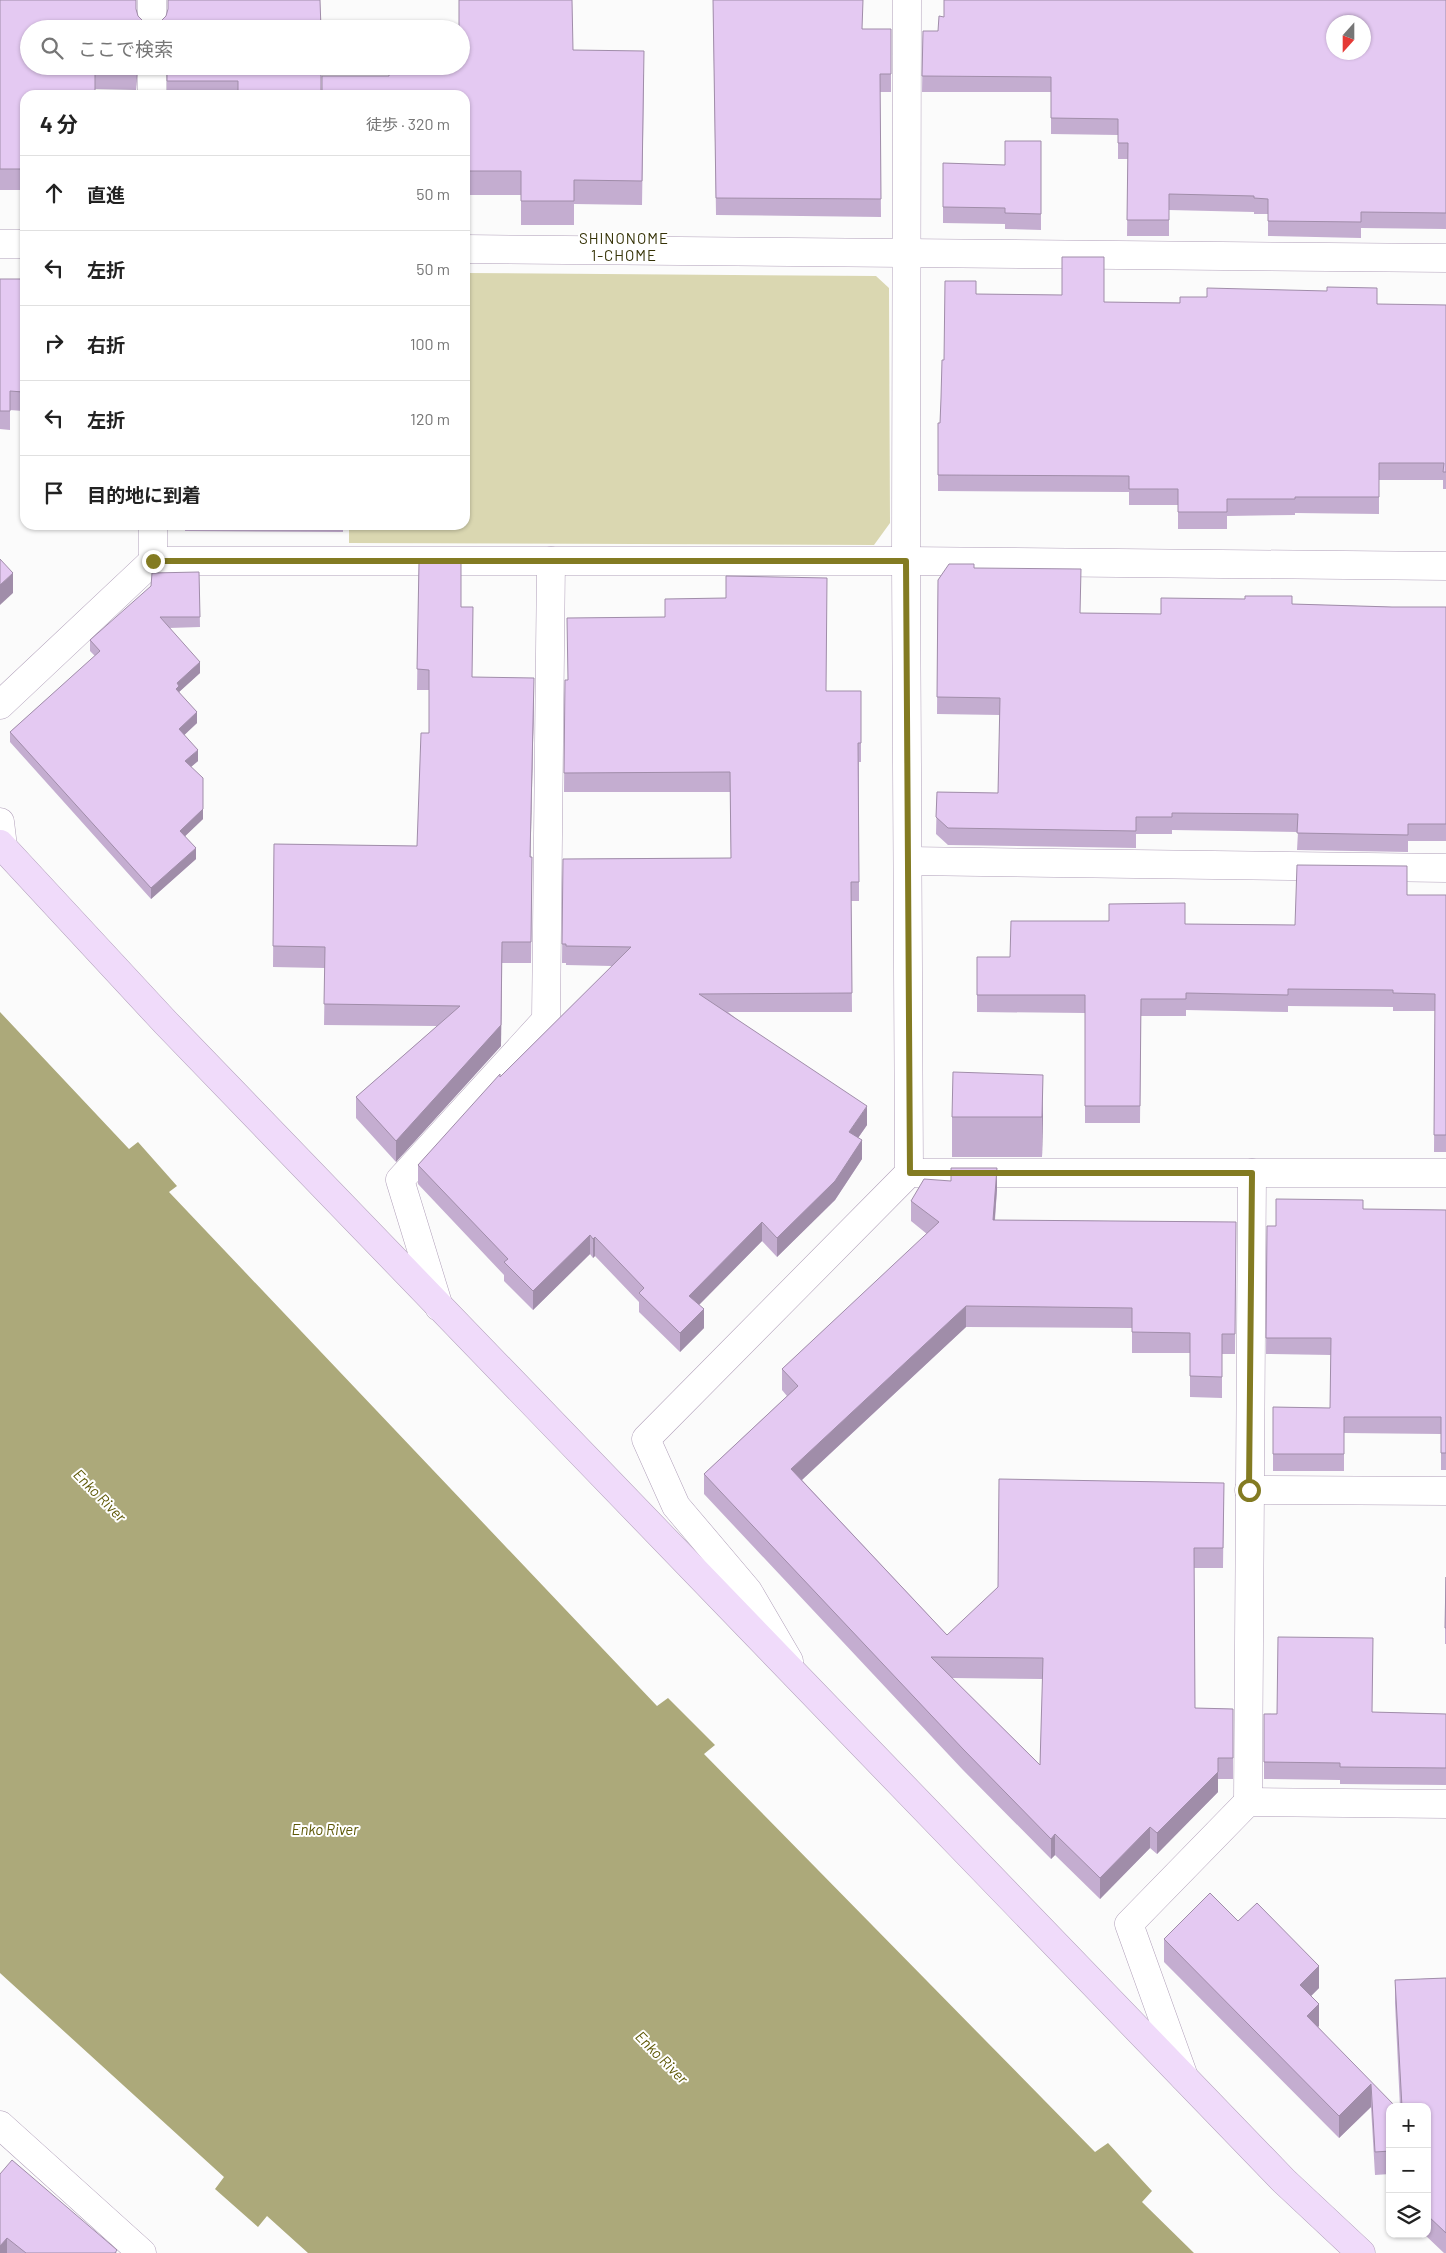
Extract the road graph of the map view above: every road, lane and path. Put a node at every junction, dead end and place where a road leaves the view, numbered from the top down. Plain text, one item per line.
1 (152, 0) edge
2 (907, 0) edge
3 (152, 20) edge
4 (152, 75) edge
5 (152, 90) edge
6 (0, 244) edge
7 (20, 244) edge
8 (470, 249) edge
9 (907, 253) junction
10 (1446, 258) edge
11 (153, 530) edge
12 (153, 561) junction
13 (551, 561) junction
14 (906, 561) junction
15 (1446, 566) edge
16 (0, 705) edge
17 (1, 838) edge
18 (908, 861) junction
19 (1446, 868) edge
20 (910, 1173) junction
21 (1252, 1173) junction
22 (1446, 1173) edge
23 (439, 1307) junction
24 (1249, 1490) junction
25 (1446, 1490) edge
26 (801, 1680) junction
27 (1248, 1802) junction
28 (1446, 1804) edge
29 (1184, 2078) junction
30 (0, 2125) edge
31 (1363, 2252) edge
32 (142, 2253) edge

1 - 3 street
2 - 9 street
4 - 5 street
6 - 7 street
8 - 9 street
9 - 10 street
9 - 14 street
11 - 12 street
12 - 13 street
12 - 16 street
13 - 14 street
13 - 23 street
14 - 15 street
14 - 18 street
17 - 23 street
18 - 19 street
18 - 20 street
20 - 21 street
20 - 26 street
21 - 22 street
21 - 24 street
23 - 26 street
24 - 25 street
24 - 27 street
26 - 29 street
27 - 28 street
27 - 29 street
29 - 31 street
30 - 32 street

